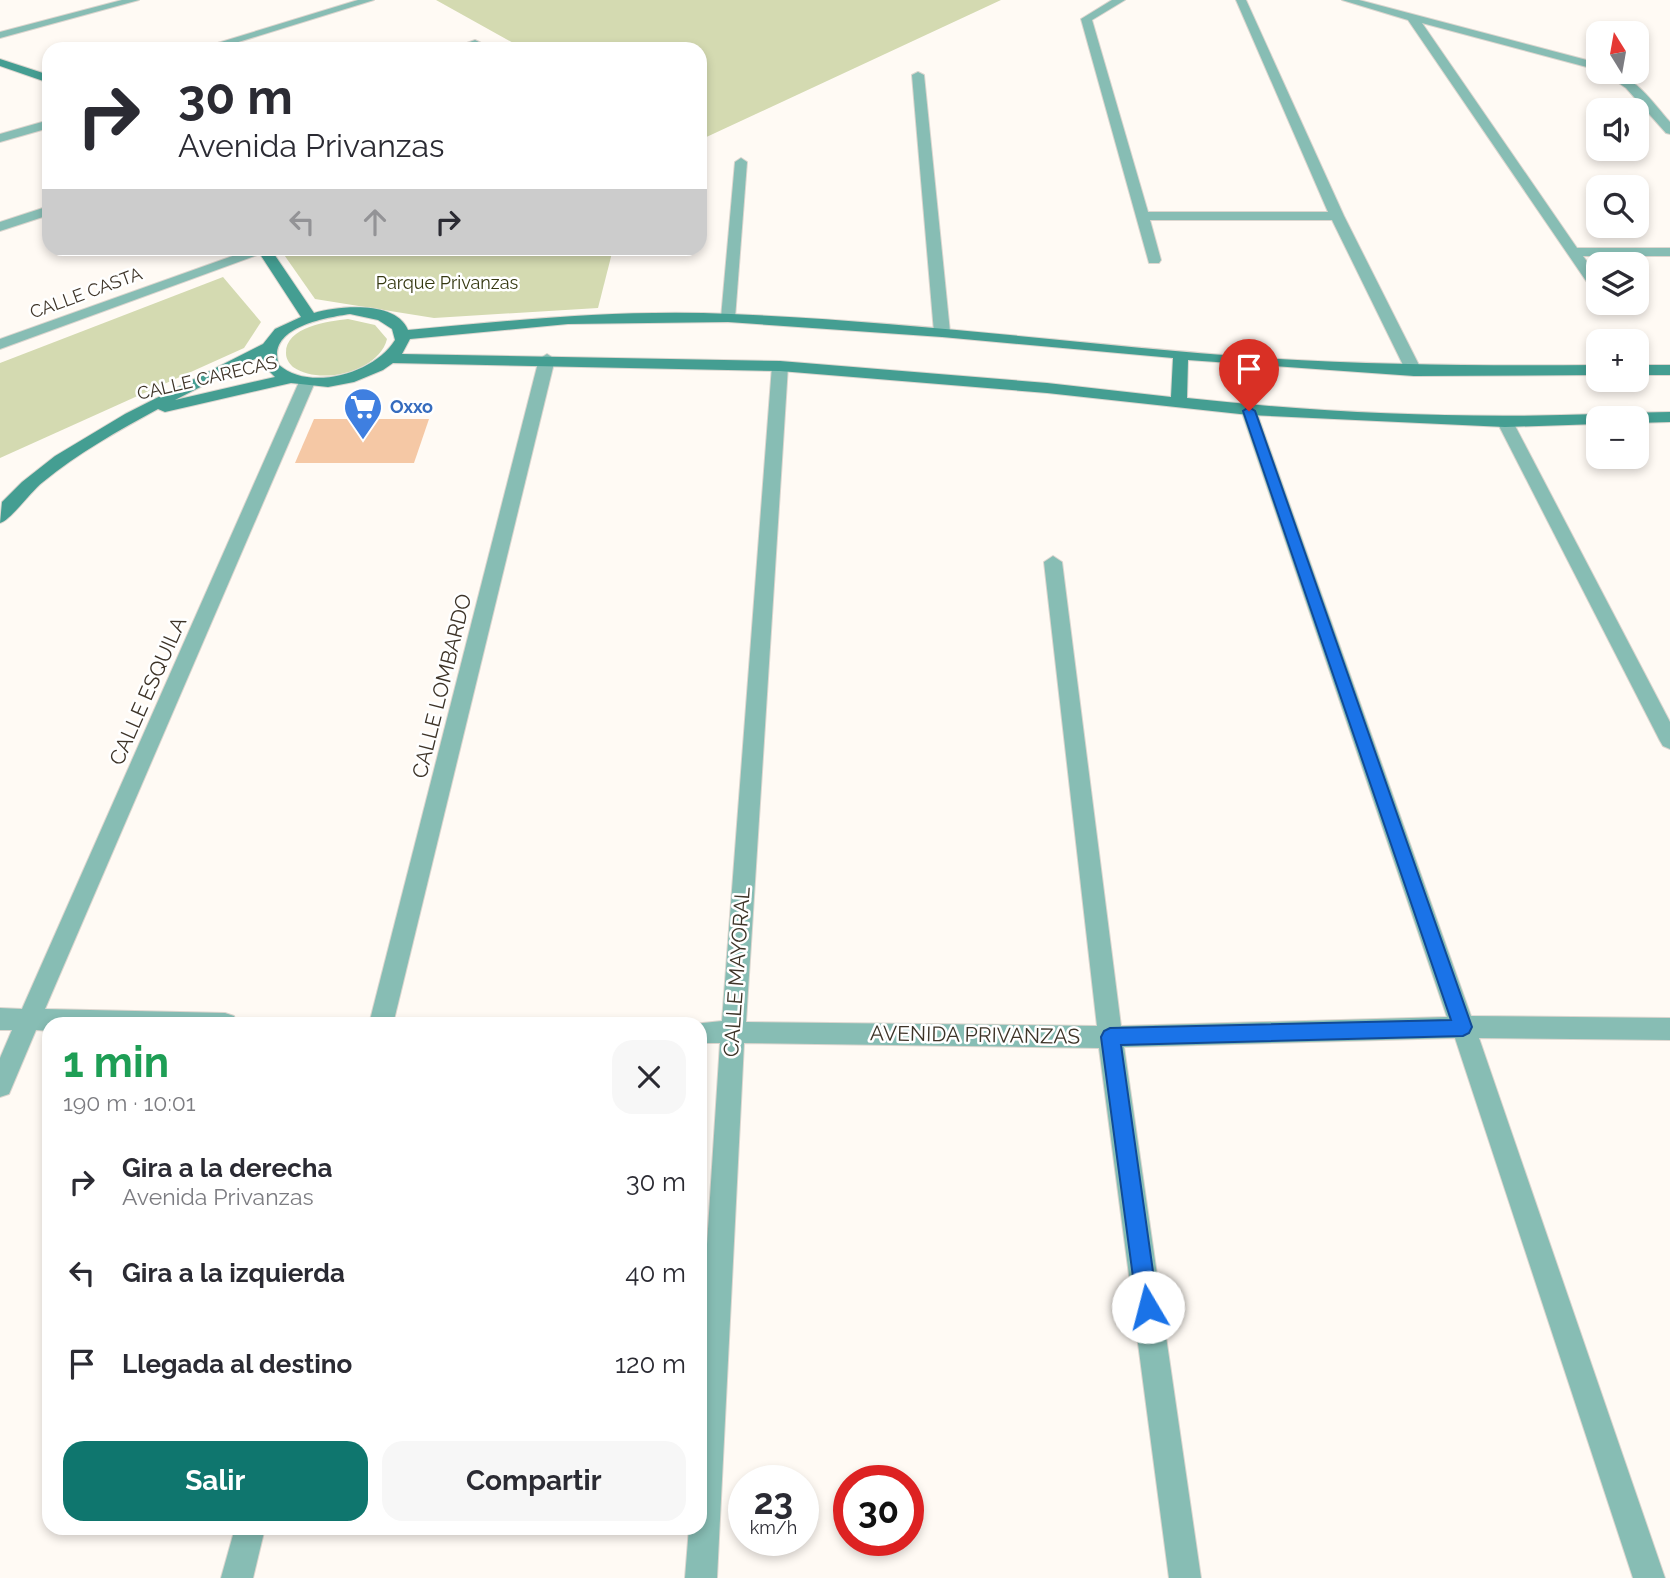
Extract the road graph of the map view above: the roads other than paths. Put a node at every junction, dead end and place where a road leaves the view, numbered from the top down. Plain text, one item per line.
1 (134, 0) edge
2 (369, 0) edge
3 (1120, 0) edge
4 (1241, 0) edge
5 (1346, 0) edge
6 (1412, 18) junction
7 (0, 35) edge
8 (228, 42) edge
9 (0, 62) edge
10 (1586, 64) edge
11 (918, 75) dead end
12 (42, 77) edge
13 (1628, 84) edge
14 (42, 126) edge
15 (1670, 130) edge
16 (0, 138) edge
17 (741, 162) dead end
18 (42, 212) edge
19 (1142, 216) junction
20 (1337, 216) junction
21 (0, 227) edge
22 (1573, 252) junction
23 (1670, 252) edge
24 (245, 256) edge
25 (269, 256) edge
26 (1154, 260) dead end
27 (1586, 271) edge
28 (309, 317) junction
29 (728, 318) junction
30 (942, 332) junction
31 (403, 335) junction
32 (0, 344) edge
33 (271, 346) junction
34 (1181, 355) junction
35 (393, 358) junction
36 (547, 359) junction
37 (780, 366) junction
38 (1586, 370) edge
39 (1649, 370) edge
40 (1670, 370) edge
41 (1414, 371) junction
42 (299, 380) junction
43 (1179, 403) junction
44 (1249, 411) junction
45 (132, 415) junction
46 (1649, 417) edge
47 (1670, 417) edge
48 (1586, 419) edge
49 (1505, 422) junction
50 (0, 517) edge
51 (1054, 562) dead end
52 (1670, 741) edge
53 (383, 1017) edge
54 (30, 1018) junction
55 (42, 1018) edge
56 (0, 1019) edge
57 (1463, 1027) junction
58 (1670, 1029) edge
59 (707, 1032) edge
60 (733, 1032) junction
61 (1110, 1037) junction
62 (0, 1086) edge
63 (707, 1476) edge
64 (248, 1535) edge
65 (704, 1535) edge
66 (237, 1578) edge
67 (701, 1578) edge
68 (1185, 1578) edge
69 (1649, 1578) edge

1 - 7 street
2 - 8 street
3 - 19 street
4 - 20 street
5 - 6 street
6 - 10 street
6 - 22 street
9 - 12 street
11 - 30 street
13 - 15 street
14 - 16 street
17 - 29 street
18 - 21 street
19 - 20 street
19 - 26 street
20 - 41 street
22 - 23 street
22 - 27 street
24 - 32 street, CALLE CASTA
25 - 28 street
28 - 31 street
28 - 33 street, CALLE CARECAS
29 - 30 street
29 - 31 street
30 - 34 street
31 - 35 street
33 - 42 street
33 - 45 street, CALLE CARECAS
34 - 41 street
34 - 43 street
35 - 36 street
35 - 42 street, CALLE CARECAS
36 - 37 street
36 - 53 street, CALLE LOMBARDO
37 - 43 street
37 - 60 street, CALLE MAYORAL
38 - 41 street
39 - 40 street
42 - 45 street, CALLE CARECAS
42 - 54 street, CALLE ESQUILA
43 - 44 street
44 - 49 street
44 - 57 street
45 - 50 street, CALLE CARECAS
46 - 47 street
48 - 49 street
49 - 52 street
51 - 61 street
54 - 55 street
54 - 56 street
54 - 62 street, CALLE ESQUILA
57 - 58 street, AVENIDA PRIVANZAS
57 - 61 street, AVENIDA PRIVANZAS
57 - 69 street
59 - 60 street, AVENIDA PRIVANZAS
60 - 61 street, AVENIDA PRIVANZAS
60 - 63 street, CALLE MAYORAL
61 - 68 street
64 - 66 street
65 - 67 street, CALLE MAYORAL

